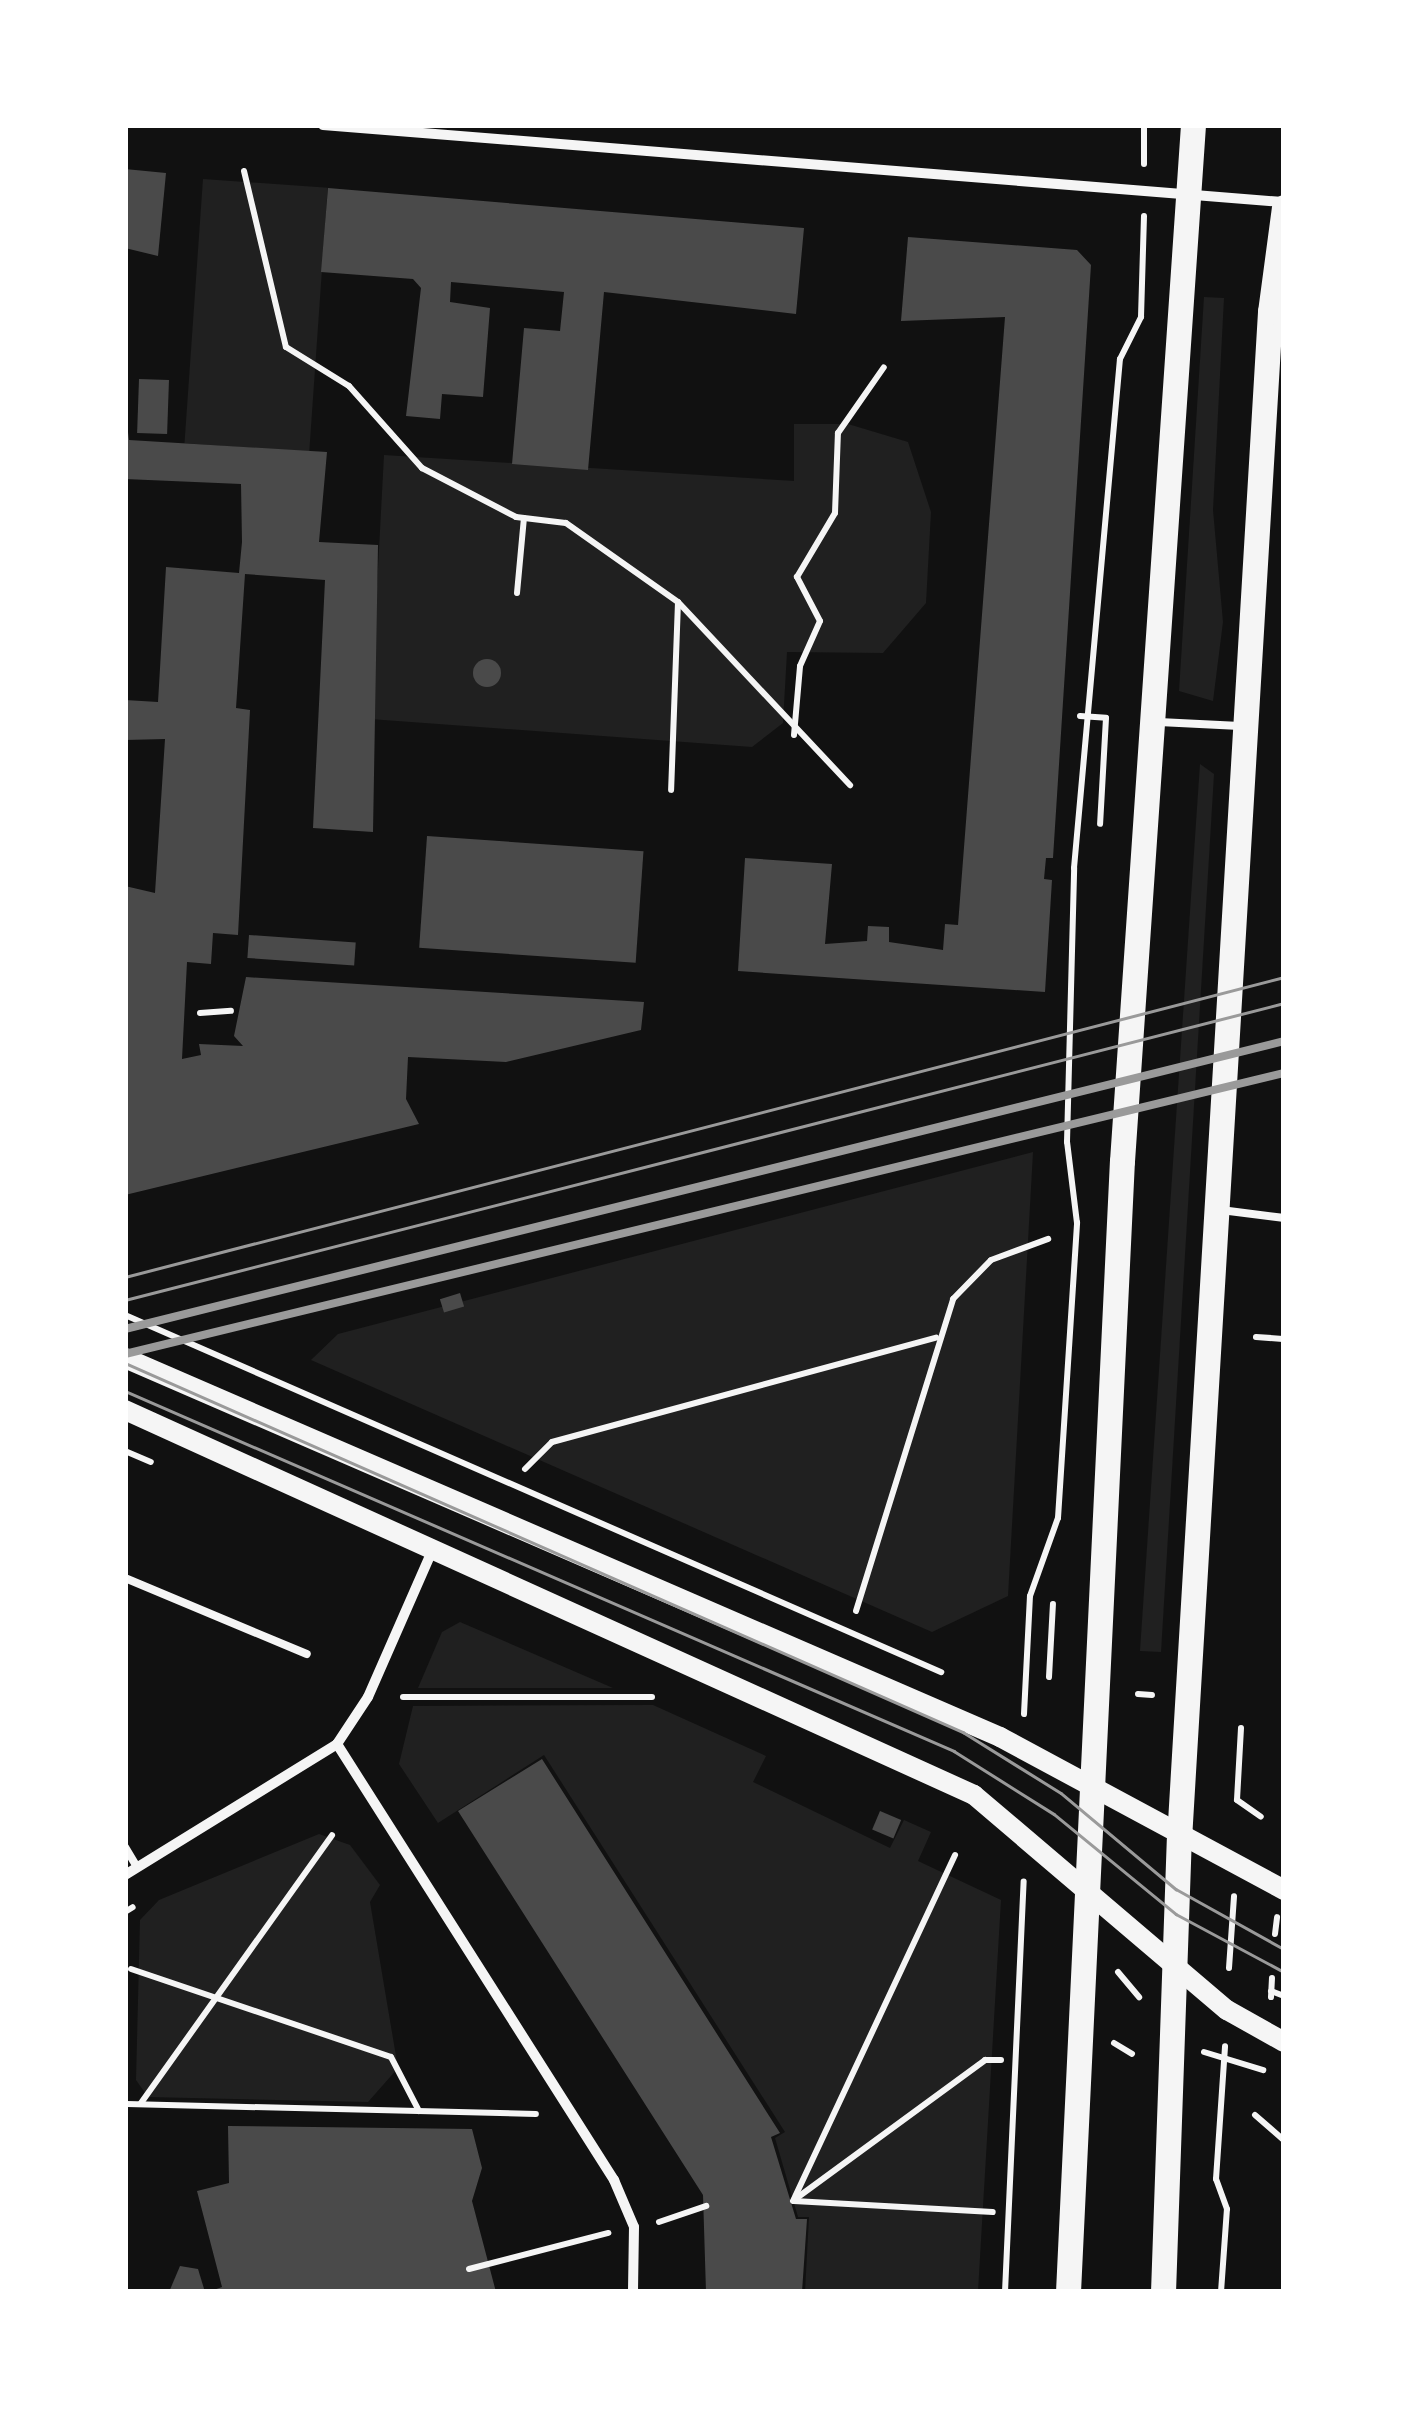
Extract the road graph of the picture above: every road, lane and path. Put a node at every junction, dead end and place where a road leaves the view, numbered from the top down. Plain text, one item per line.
1 (323, 125) edge
2 (1193, 125) edge
3 (244, 171) dead end
4 (1186, 194) junction
5 (1284, 205) edge
6 (1142, 294) dead end
7 (884, 368) dead end
8 (524, 518) junction
9 (517, 594) dead end
10 (678, 602) junction
11 (1080, 716) dead end
12 (1092, 717) junction
13 (1149, 721) junction
14 (1246, 726) junction
15 (794, 735) junction
16 (850, 786) dead end
17 (671, 790) dead end
18 (1100, 824) dead end
19 (230, 1011) dead end
20 (200, 1012) dead end
21 (1216, 1210) junction
22 (1284, 1218) edge
23 (1048, 1240) dead end
24 (1256, 1337) dead end
25 (937, 1338) junction
26 (1283, 1339) edge
27 (125, 1358) edge
28 (125, 1410) edge
29 (524, 1469) dead end
30 (434, 1546) junction
31 (125, 1578) edge
32 (1053, 1604) dead end
33 (856, 1611) dead end
34 (307, 1654) dead end
35 (1050, 1676) dead end
36 (1138, 1694) dead end
37 (1158, 1695) dead end
38 (403, 1697) dead end
39 (652, 1697) dead end
40 (1023, 1706) dead end
41 (1241, 1728) dead end
42 (337, 1744) junction
43 (1094, 1791) junction
44 (1261, 1817) dead end
45 (332, 1836) dead end
46 (1179, 1838) junction
47 (125, 1846) edge
48 (954, 1855) dead end
49 (1024, 1866) dead end
50 (138, 1867) junction
51 (125, 1875) edge
52 (1284, 1890) edge
53 (1090, 1896) junction
54 (1175, 1967) junction
55 (131, 1969) dead end
56 (1272, 1978) dead end
57 (1271, 1991) junction
58 (1284, 1996) edge
59 (217, 1998) junction
60 (1270, 2004) dead end
61 (1113, 2042) dead end
62 (1284, 2042) edge
63 (1132, 2054) dead end
64 (1001, 2060) dead end
65 (127, 2104) edge
66 (140, 2104) junction
67 (419, 2111) junction
68 (536, 2114) dead end
69 (1256, 2115) dead end
70 (1284, 2140) edge
71 (1217, 2159) dead end
72 (793, 2201) junction
73 (706, 2206) dead end
74 (993, 2212) dead end
75 (658, 2222) dead end
76 (614, 2232) dead end
77 (469, 2270) dead end
78 (633, 2292) edge
79 (1004, 2292) edge
80 (1068, 2292) edge
81 (1164, 2292) edge
82 (1221, 2292) edge

1 - 4 street
2 - 4 main road
3 - 8 path
4 - 5 street
4 - 13 main road
5 - 14 main road
6 - 12 path
7 - 15 path
8 - 9 path
8 - 10 path
10 - 15 path
10 - 17 path
11 - 12 path
12 - 18 path
12 - 40 path
13 - 14 lane
13 - 43 main road
14 - 21 main road
15 - 16 path
19 - 20 path
21 - 22 lane
21 - 46 main road
23 - 25 path
24 - 26 path
25 - 29 path
25 - 33 path
27 - 43 main road
28 - 30 main road
30 - 42 street
30 - 53 main road
31 - 34 lane
32 - 35 path
36 - 37 path
38 - 39 path
41 - 44 path
42 - 50 street
42 - 78 street
43 - 46 main road
43 - 53 main road
45 - 59 path
46 - 52 main road
46 - 54 main road
47 - 50 lane
48 - 72 path
49 - 79 path
50 - 51 street
53 - 54 main road
53 - 80 main road
54 - 62 main road
54 - 81 main road
55 - 59 path
56 - 57 path
57 - 58 path
57 - 60 path
59 - 66 path
59 - 67 path
61 - 63 path
64 - 72 path
65 - 66 path
66 - 67 path
67 - 68 path
69 - 70 path
71 - 82 path
72 - 74 path
73 - 75 path
76 - 77 path

